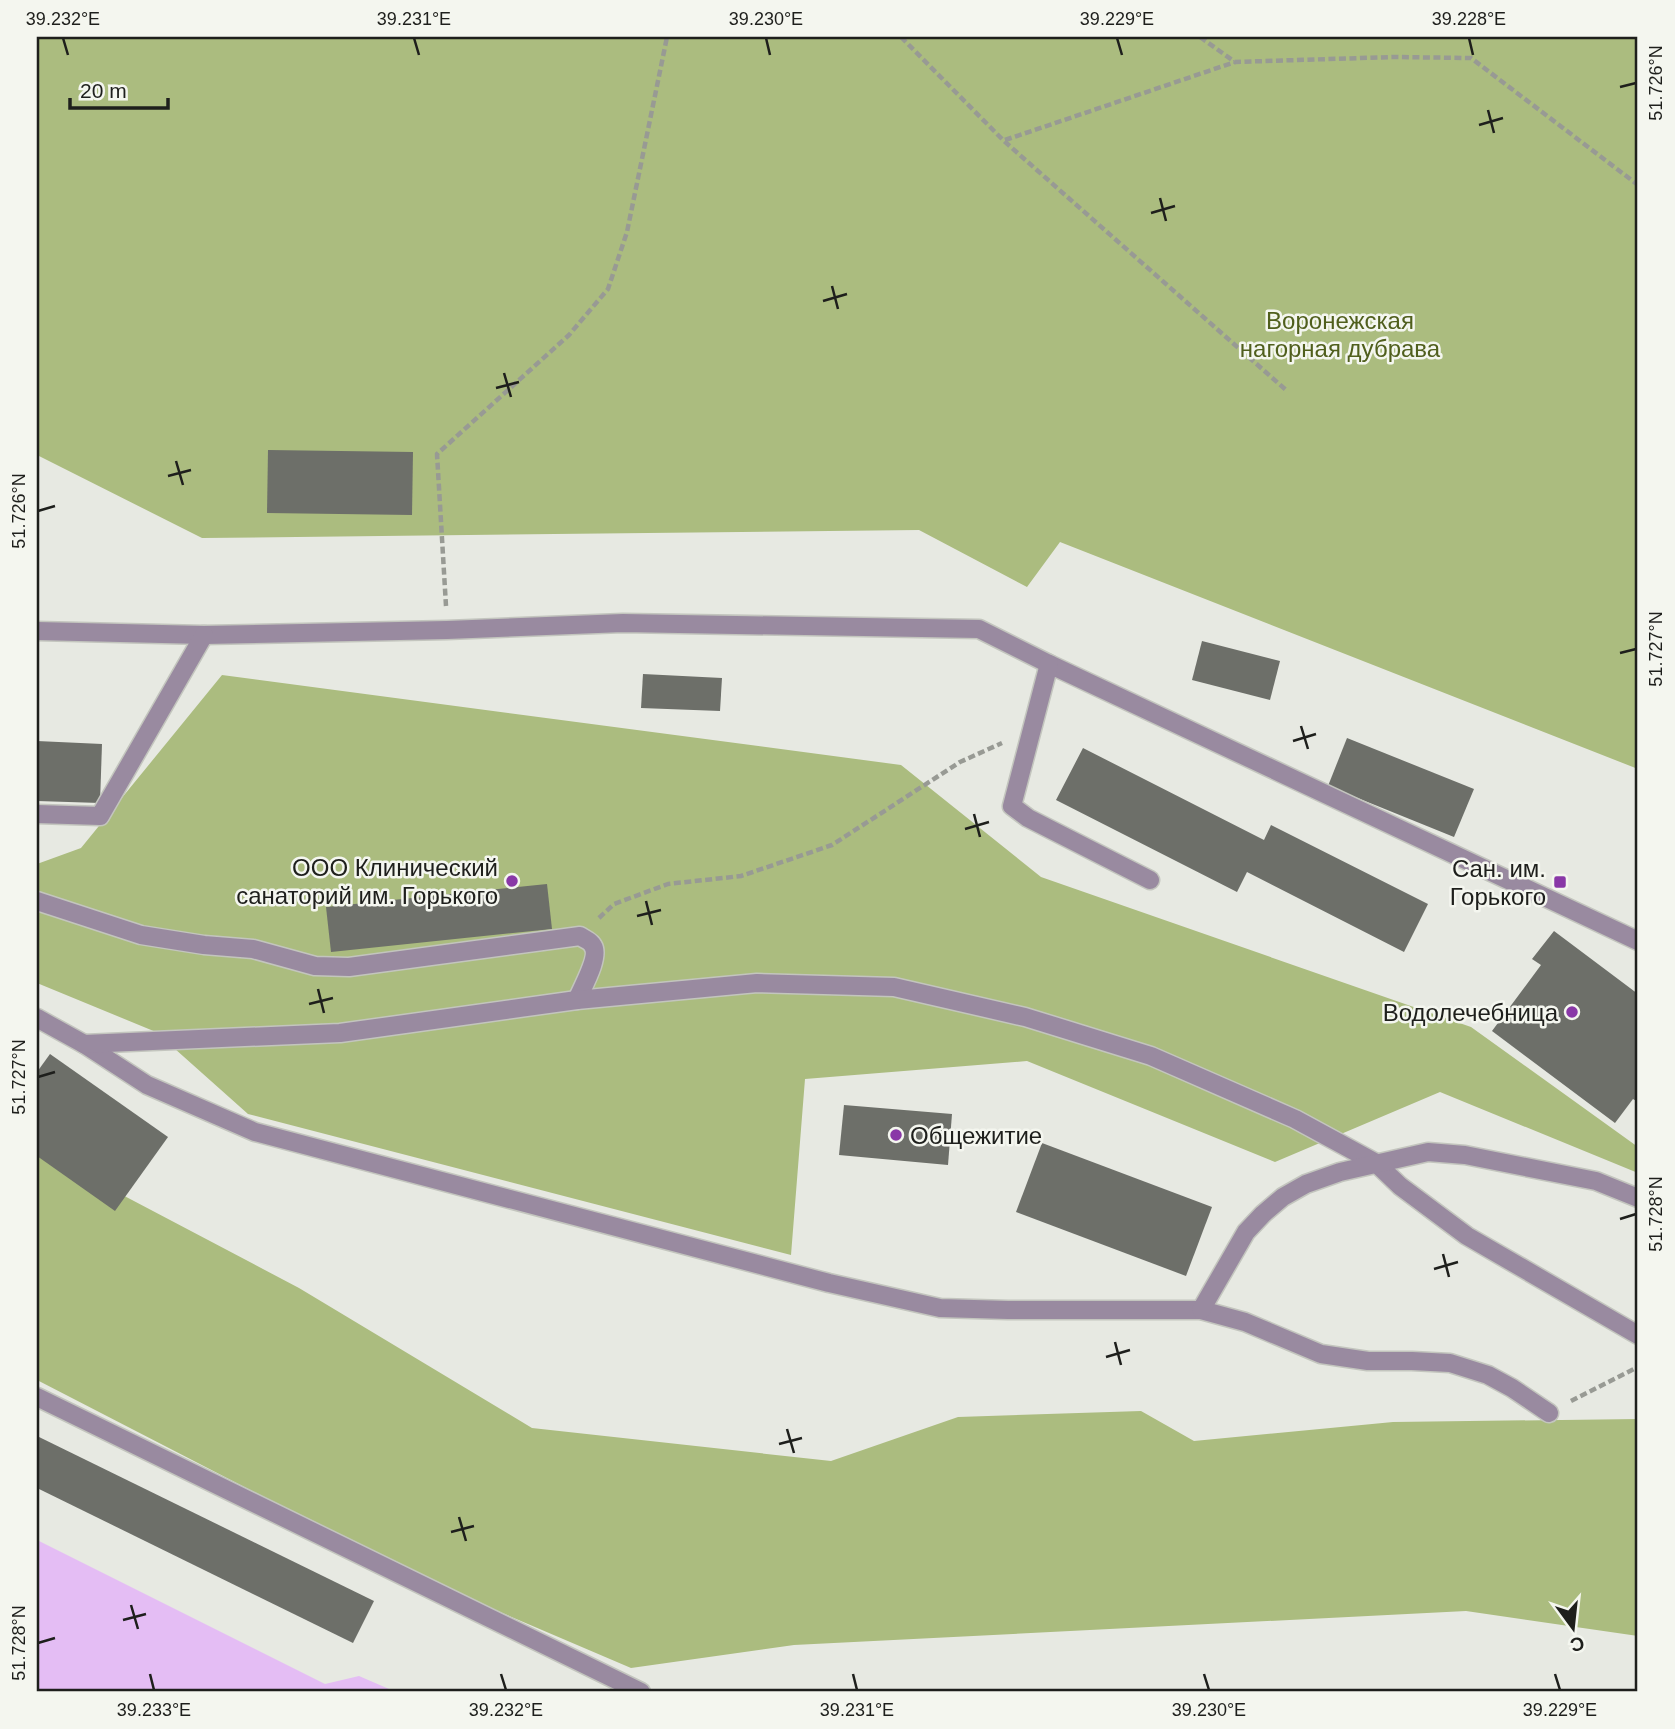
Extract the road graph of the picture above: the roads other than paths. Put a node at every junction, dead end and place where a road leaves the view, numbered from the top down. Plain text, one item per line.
1 (37, 631) edge
2 (204, 635) junction
3 (1049, 664) junction
4 (37, 814) edge
5 (1150, 880) dead end
6 (37, 901) edge
7 (1638, 941) edge
8 (577, 1000) junction
9 (37, 1018) edge
10 (84, 1044) junction
11 (1376, 1163) junction
12 (1638, 1198) edge
13 (1201, 1310) junction
14 (1638, 1335) edge
15 (37, 1398) edge
16 (1549, 1413) road end
17 (641, 1692) edge

1 - 2 street
2 - 3 street
2 - 4 street
3 - 5 street
3 - 7 street
6 - 8 street
8 - 10 street
8 - 11 street
9 - 10 street
10 - 13 street
11 - 12 street
11 - 13 street
11 - 14 street
13 - 16 street
15 - 17 street

